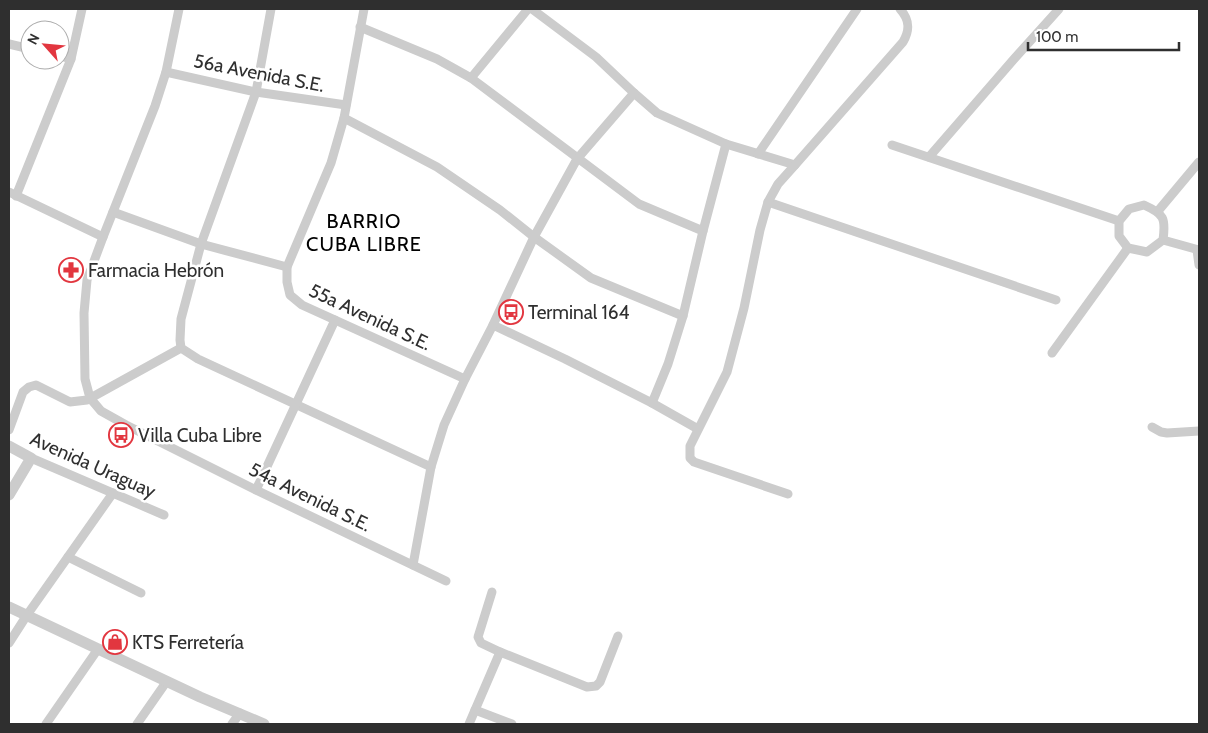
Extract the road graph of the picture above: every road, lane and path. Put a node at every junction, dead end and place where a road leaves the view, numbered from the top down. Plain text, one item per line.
1 (82, 9) edge
2 (179, 9) edge
3 (271, 9) edge
4 (364, 9) edge
5 (528, 9) edge
6 (532, 9) edge
7 (856, 9) edge
8 (900, 9) edge
9 (1059, 9) edge
10 (360, 27) junction
11 (70, 58) edge
12 (65, 70) edge
13 (166, 72) junction
14 (471, 78) junction
15 (256, 92) junction
16 (634, 93) junction
17 (346, 105) junction
18 (344, 118) junction
19 (726, 144) junction
20 (892, 145) dead end
21 (758, 154) junction
22 (930, 157) junction
23 (577, 159) junction
24 (1199, 162) edge
25 (795, 165) junction
26 (12, 194) edge
27 (768, 202) junction
28 (1158, 211) junction
29 (113, 212) junction
30 (1119, 221) junction
31 (703, 231) junction
32 (102, 237) junction
33 (534, 237) junction
34 (1163, 240) junction
35 (201, 244) junction
36 (1128, 248) junction
37 (1198, 250) edge
38 (1199, 265) edge
39 (287, 267) junction
40 (1056, 300) dead end
41 (683, 316) junction
42 (335, 320) junction
43 (493, 325) junction
44 (182, 348) junction
45 (1052, 353) dead end
46 (464, 379) junction
47 (90, 398) junction
48 (652, 403) junction
49 (296, 404) junction
50 (1152, 427) dead end
51 (698, 429) junction
52 (9, 430) edge
53 (1199, 430) edge
54 (9, 446) edge
55 (31, 458) junction
56 (431, 468) junction
57 (256, 490) junction
58 (112, 493) junction
59 (788, 494) dead end
60 (9, 495) edge
61 (164, 515) dead end
62 (68, 557) junction
63 (413, 564) junction
64 (446, 580) dead end
65 (141, 592) dead end
66 (492, 592) dead end
67 (9, 607) edge
68 (27, 615) junction
69 (618, 636) dead end
70 (9, 643) edge
71 (98, 649) junction
72 (500, 652) junction
73 (167, 681) junction
74 (475, 710) junction
75 (240, 713) junction
76 (46, 724) edge
77 (137, 724) edge
78 (232, 724) edge
79 (264, 724) edge
80 (469, 724) edge
81 (512, 724) edge

1 - 11 street
2 - 13 street
3 - 15 street
4 - 10 street
5 - 14 street
6 - 16 street
7 - 21 street
8 - 25 street
9 - 22 street
10 - 14 street
10 - 17 street
12 - 26 street
13 - 15 street, 56a Avenida S.E.
13 - 29 street
14 - 23 street
15 - 17 street, 56a Avenida S.E.
15 - 35 street
16 - 19 street
16 - 23 street
17 - 18 street
18 - 33 street
18 - 39 street
19 - 21 street
19 - 31 street
20 - 22 street
21 - 25 street
22 - 30 street
23 - 31 street
23 - 33 street
24 - 28 street
25 - 27 street
26 - 32 street
27 - 40 street
27 - 51 street
28 - 30 street
28 - 34 street
29 - 32 street
29 - 35 street
30 - 36 street
31 - 41 street
32 - 47 street
33 - 41 street
33 - 43 street
34 - 36 street
34 - 37 street
35 - 39 street
35 - 44 street
36 - 45 street
37 - 38 street
39 - 42 street, 55a Avenida S.E.
41 - 48 street
42 - 46 street, 55a Avenida S.E.
42 - 49 street
43 - 46 street
43 - 48 street
44 - 47 street
44 - 49 street
46 - 56 street
47 - 52 street
47 - 57 street, 54a Avenida S.E.
48 - 51 street
49 - 56 street
49 - 57 street
50 - 53 street
51 - 59 street
54 - 55 street, Avenida Uraguay
55 - 58 street, Avenida Uraguay
55 - 60 street
56 - 63 street
57 - 63 street, 54a Avenida S.E.
58 - 61 street, Avenida Uraguay
58 - 62 street
62 - 65 street
62 - 68 street
63 - 64 street, 54a Avenida S.E.
66 - 72 street
67 - 68 street
68 - 70 street
68 - 71 street
69 - 72 street
71 - 73 street
71 - 76 street
72 - 74 street
73 - 75 street
73 - 77 street
74 - 80 street
74 - 81 street
75 - 78 street
75 - 79 street

